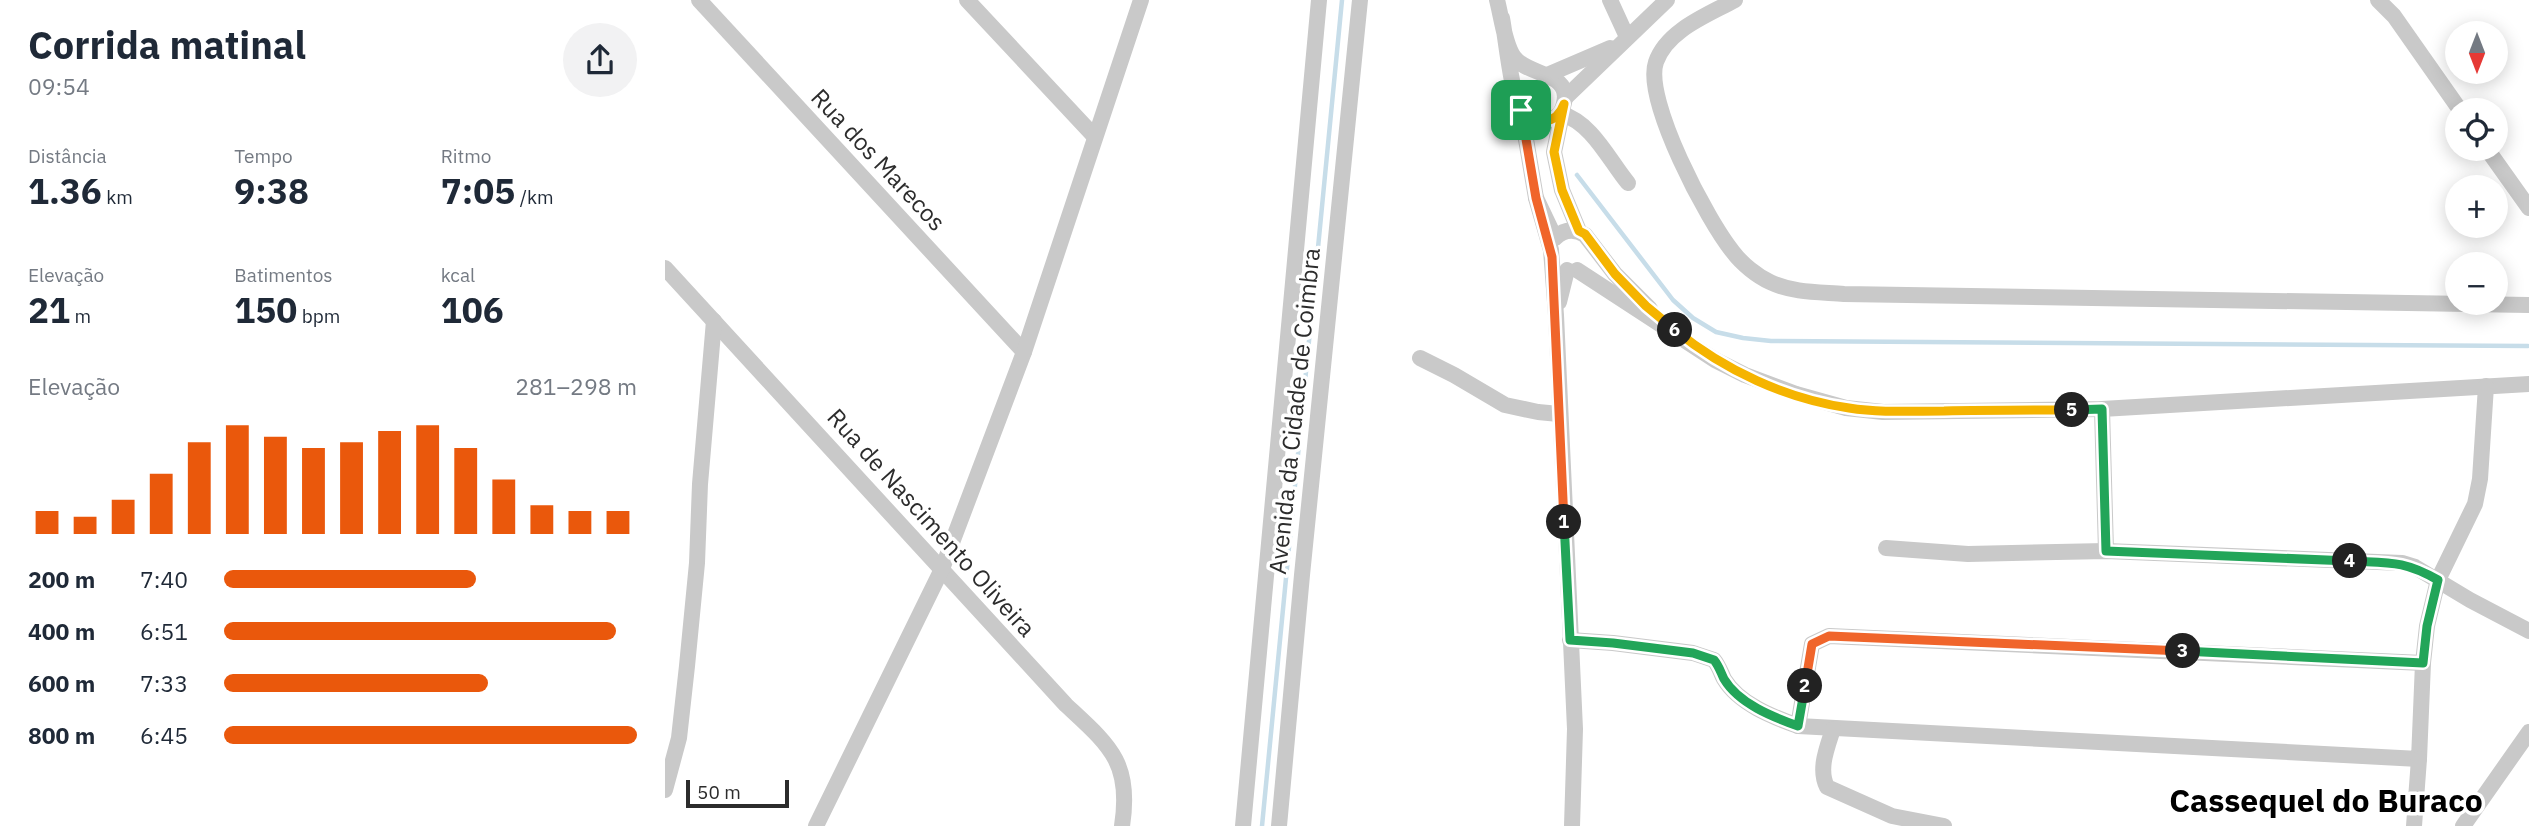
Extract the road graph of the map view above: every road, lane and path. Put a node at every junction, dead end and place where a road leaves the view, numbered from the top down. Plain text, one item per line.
1 (698, 0) edge
2 (1141, 0) edge
3 (1319, 0) edge
4 (1360, 0) edge
5 (1497, 0) edge
6 (1610, 0) edge
7 (1667, 0) edge
8 (1735, 0) edge
9 (2378, 0) edge
10 (977, 4) edge
11 (1502, 18) junction
12 (1623, 41) junction
13 (1543, 74) junction
14 (2452, 98) edge
15 (1564, 105) junction
16 (1519, 106) junction
17 (1095, 137) junction
18 (2496, 161) edge
19 (1628, 183) dead end
20 (1536, 198) junction
21 (2529, 208) edge
22 (1584, 235) junction
23 (1552, 257) junction
24 (665, 268) edge
25 (1572, 270) junction
26 (2529, 305) edge
27 (1556, 315) junction
28 (714, 321) junction
29 (1024, 352) junction
30 (1420, 358) dead end
31 (1715, 360) junction
32 (2529, 384) edge
33 (2486, 386) junction
34 (2102, 409) junction
35 (1559, 414) junction
36 (1886, 548) dead end
37 (2106, 551) junction
38 (942, 569) junction
39 (2438, 580) junction
40 (2529, 631) edge
41 (1570, 640) junction
42 (2423, 663) junction
43 (1798, 726) junction
44 (1833, 729) junction
45 (2529, 732) edge
46 (2419, 759) junction
47 (665, 790) edge
48 (816, 826) edge
49 (1122, 826) edge
50 (1243, 826) edge
51 (1279, 826) edge
52 (1572, 826) edge
53 (1944, 826) edge
54 (2414, 826) edge
55 (2463, 826) edge

1 - 29 street, Rua dos Marecos
2 - 17 street
3 - 50 street, Avenida da Cidade de Coimbra
4 - 51 street, Avenida da Cidade de Coimbra
5 - 11 street
6 - 12 street
7 - 12 street
8 - 26 street
9 - 14 street
10 - 17 street
11 - 13 street
11 - 16 street
12 - 13 street
12 - 15 street
13 - 15 street
13 - 16 street
15 - 16 street
15 - 19 street
15 - 22 street
16 - 20 street
17 - 29 street
18 - 21 street
20 - 22 street
20 - 23 street
22 - 25 street
22 - 31 street
23 - 25 street
23 - 27 street
24 - 28 street, Rua de Nascimento Oliveira
25 - 27 street
25 - 31 street
27 - 35 street
28 - 38 street, Rua de Nascimento Oliveira
28 - 47 street
29 - 38 street
30 - 35 street
31 - 34 street
32 - 33 street
33 - 34 street
33 - 39 street
34 - 37 street
35 - 41 street
36 - 37 street
37 - 39 street
38 - 48 street
38 - 49 street, Rua de Nascimento Oliveira
39 - 40 street
39 - 42 street
41 - 43 street
41 - 52 street
42 - 43 street
42 - 46 street
43 - 44 street
44 - 46 street
44 - 53 street
45 - 55 street
46 - 54 street

